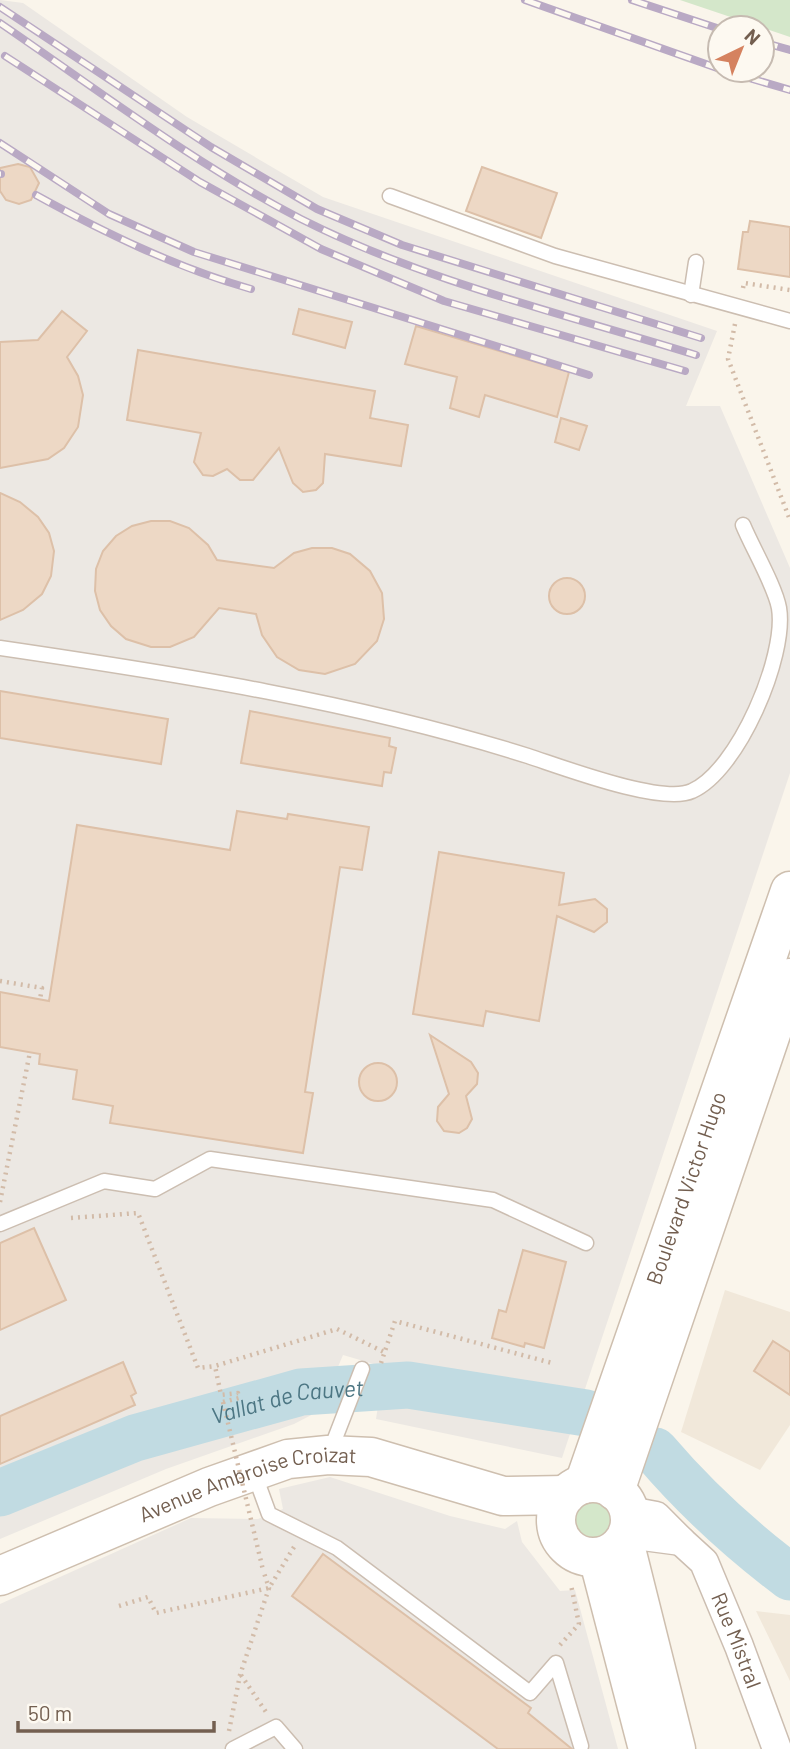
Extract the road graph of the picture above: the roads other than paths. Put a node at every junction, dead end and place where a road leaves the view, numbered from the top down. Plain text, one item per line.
1 (390, 196) dead end
2 (696, 262) dead end
3 (691, 295) junction
4 (790, 321) edge
5 (743, 525) dead end
6 (0, 648) edge
7 (790, 891) edge
8 (790, 978) edge
9 (0, 1224) edge
10 (586, 1242) dead end
11 (359, 1375) road end
12 (328, 1455) junction
13 (254, 1472) junction
14 (503, 1496) junction
15 (606, 1516) junction
16 (0, 1576) edge
17 (231, 1743) edge
18 (581, 1746) dead end
19 (295, 1749) edge
20 (648, 1749) edge
21 (676, 1749) edge
22 (776, 1749) edge

1 - 3 lane
2 - 3 lane
3 - 4 lane
5 - 6 lane
7 - 15 main road, Boulevard Victor Hugo
8 - 15 main road, Boulevard Victor Hugo
9 - 10 lane
11 - 12 lane
12 - 13 main road, Avenue Ambroise Croizat
12 - 14 main road, Avenue Ambroise Croizat
13 - 16 main road, Avenue Ambroise Croizat
13 - 18 lane
14 - 15 main road, Avenue Ambroise Croizat
14 - 15 main road, Avenue Ambroise Croizat
15 - 20 main road
15 - 21 main road
15 - 22 street, Rue Mistral
17 - 19 lane

